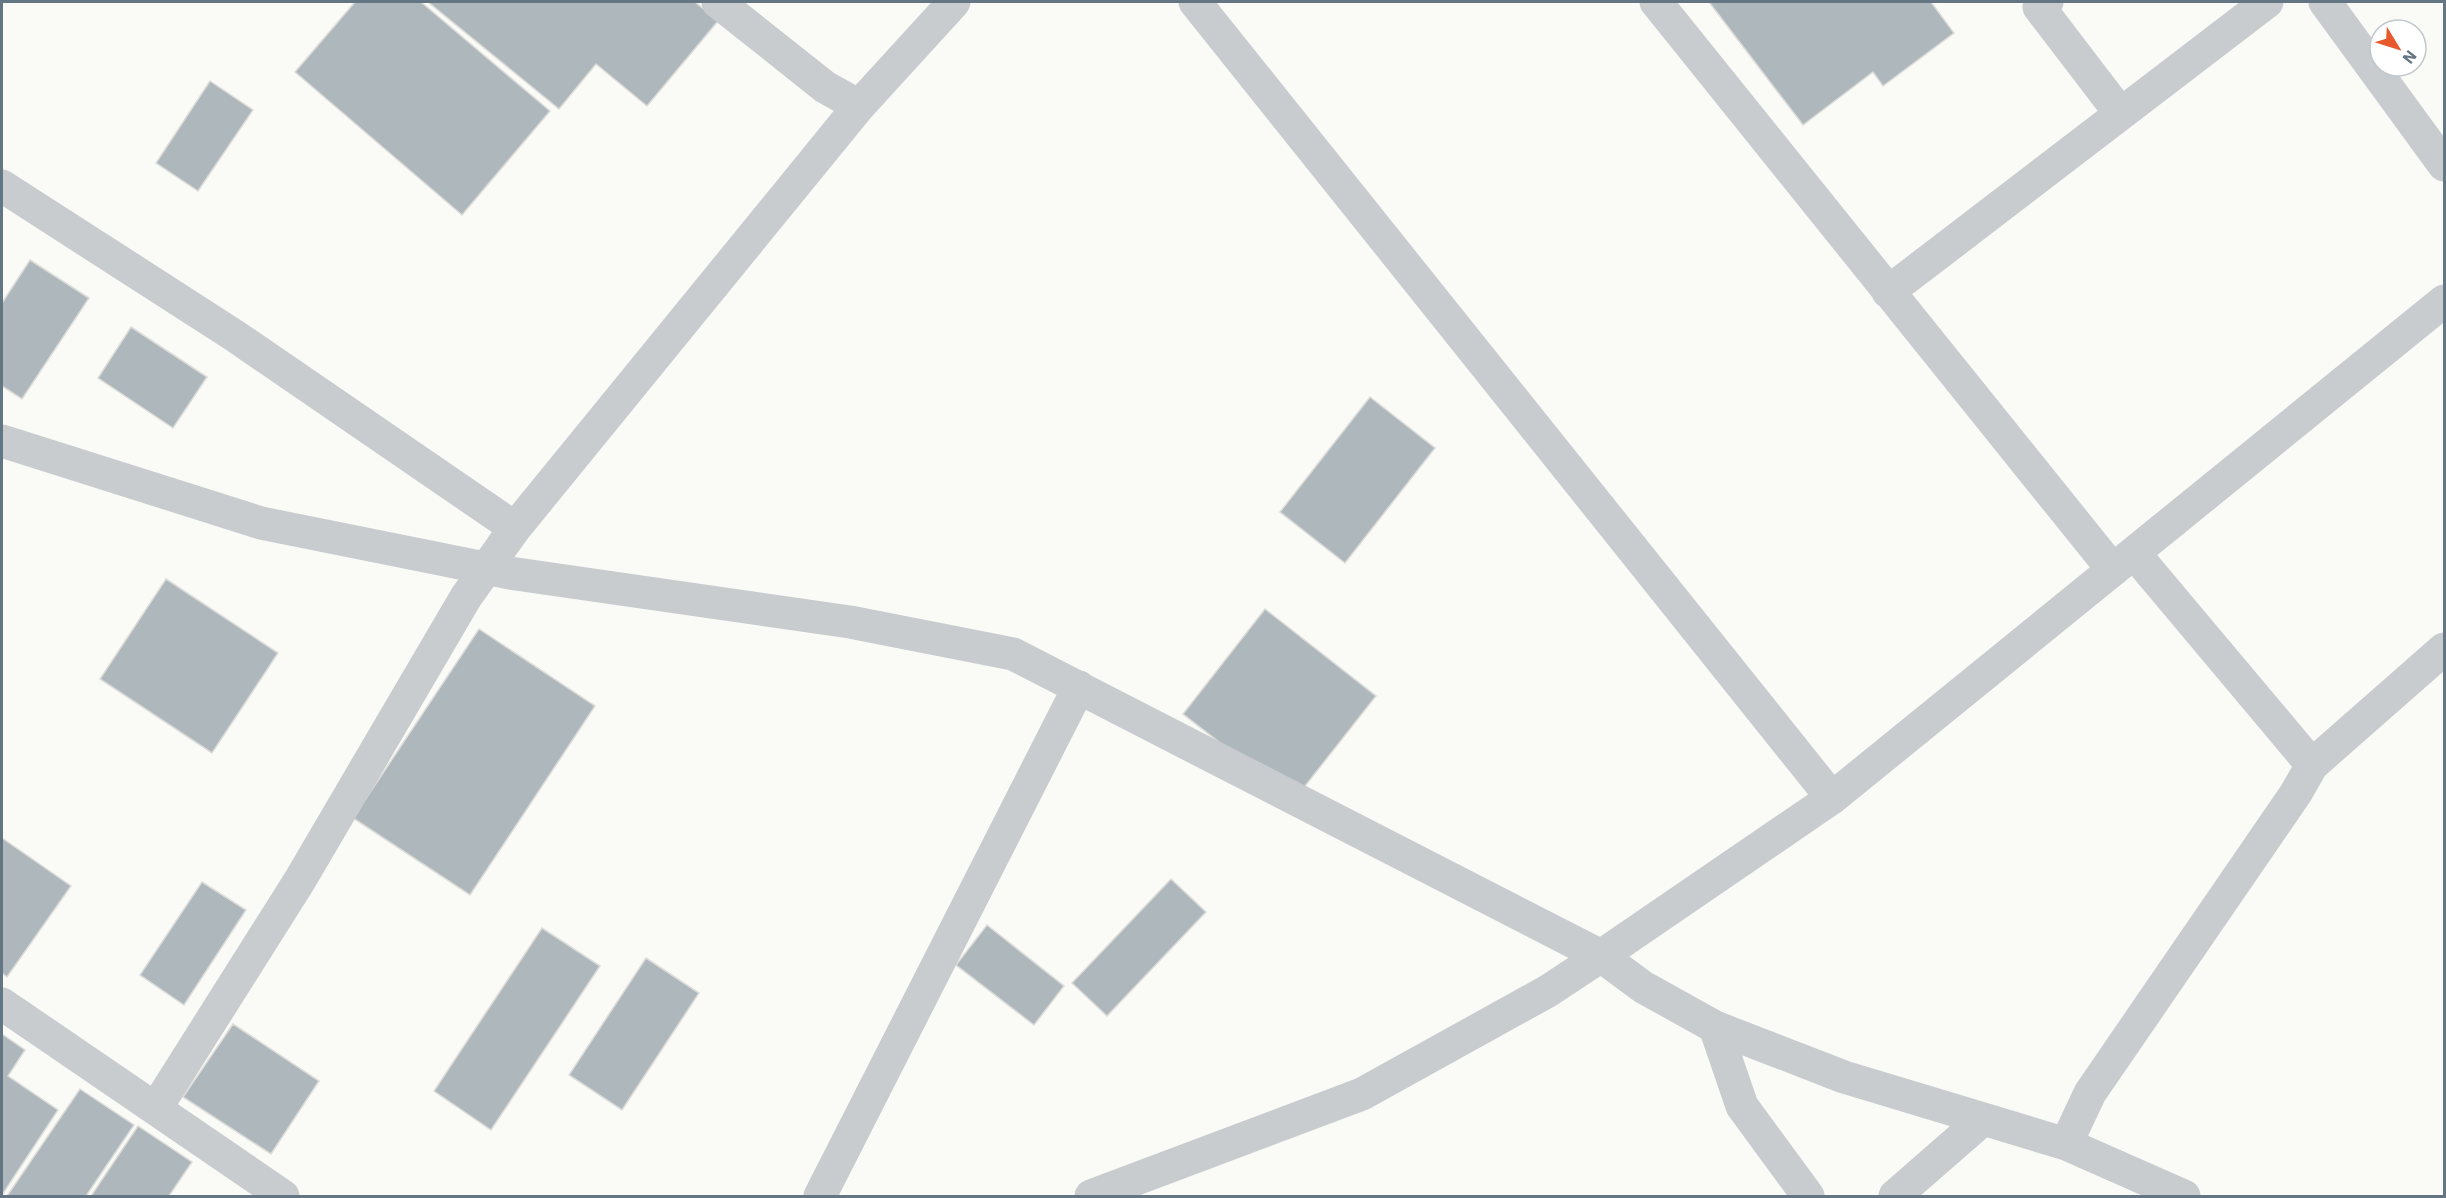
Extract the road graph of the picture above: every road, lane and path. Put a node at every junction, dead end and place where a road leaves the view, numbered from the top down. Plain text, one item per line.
1 (718, 2) edge
2 (954, 2) edge
3 (1195, 2) edge
4 (1656, 2) edge
5 (2047, 2) edge
6 (2266, 2) edge
7 (2325, 2) edge
8 (859, 106) junction
9 (2120, 113) junction
10 (2445, 165) edge
11 (2, 186) edge
12 (1888, 292) junction
13 (2445, 301) edge
14 (2, 441) edge
15 (515, 528) junction
16 (2123, 562) junction
17 (486, 569) junction
18 (2445, 649) edge
19 (1079, 687) junction
20 (2312, 765) junction
21 (1832, 798) junction
22 (1601, 956) junction
23 (2, 1004) edge
24 (1715, 1027) junction
25 (156, 1108) junction
26 (1982, 1120) junction
27 (2066, 1144) junction
28 (283, 1197) edge
29 (820, 1197) edge
30 (1091, 1197) edge
31 (1808, 1197) edge
32 (1895, 1197) edge
33 (2184, 1197) edge

1 - 8 street
2 - 8 street
3 - 21 street
4 - 12 street
5 - 9 street
6 - 9 street
7 - 10 street
8 - 15 street
9 - 12 street
11 - 15 street
12 - 16 street
13 - 16 street
14 - 17 street
15 - 17 street
16 - 20 street
16 - 21 street
17 - 19 street
17 - 25 street
18 - 20 street
19 - 22 street
19 - 29 street
20 - 27 street
21 - 22 street
22 - 24 street
22 - 30 street
23 - 25 street
24 - 26 street
24 - 31 street
25 - 28 street
26 - 27 street
26 - 32 street
27 - 33 street

